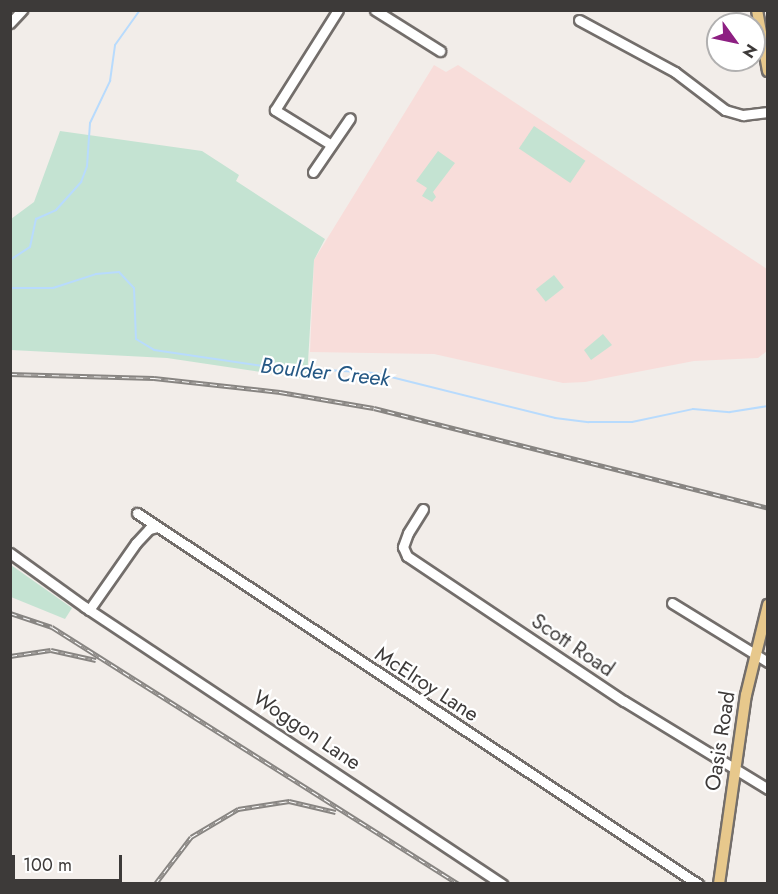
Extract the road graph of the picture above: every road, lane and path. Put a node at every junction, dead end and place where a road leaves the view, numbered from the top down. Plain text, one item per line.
1 (22, 10) edge
2 (338, 10) edge
3 (375, 10) edge
4 (757, 10) edge
5 (579, 20) dead end
6 (10, 23) edge
7 (440, 51) dead end
8 (768, 71) edge
9 (768, 112) edge
10 (350, 118) dead end
11 (330, 144) junction
12 (313, 172) dead end
13 (423, 509) dead end
14 (137, 513) dead end
15 (158, 526) junction
16 (10, 553) edge
17 (672, 603) dead end
18 (768, 605) edge
19 (89, 610) junction
20 (755, 653) junction
21 (768, 662) edge
22 (734, 772) junction
23 (768, 789) edge
24 (502, 884) edge
25 (698, 884) edge
26 (719, 884) edge

1 - 6 street
2 - 11 street
3 - 7 street
4 - 8 main road
5 - 9 street
10 - 11 street
11 - 12 street
13 - 22 street, Scott Road
14 - 15 street, McElroy Lane
15 - 19 street
15 - 25 street, McElroy Lane
16 - 19 street, Woggon Lane
17 - 20 street
18 - 20 main road, Oasis Road
19 - 24 street, Woggon Lane
20 - 21 street
20 - 22 main road, Oasis Road
22 - 23 street, Scott Road
22 - 26 main road, Oasis Road

